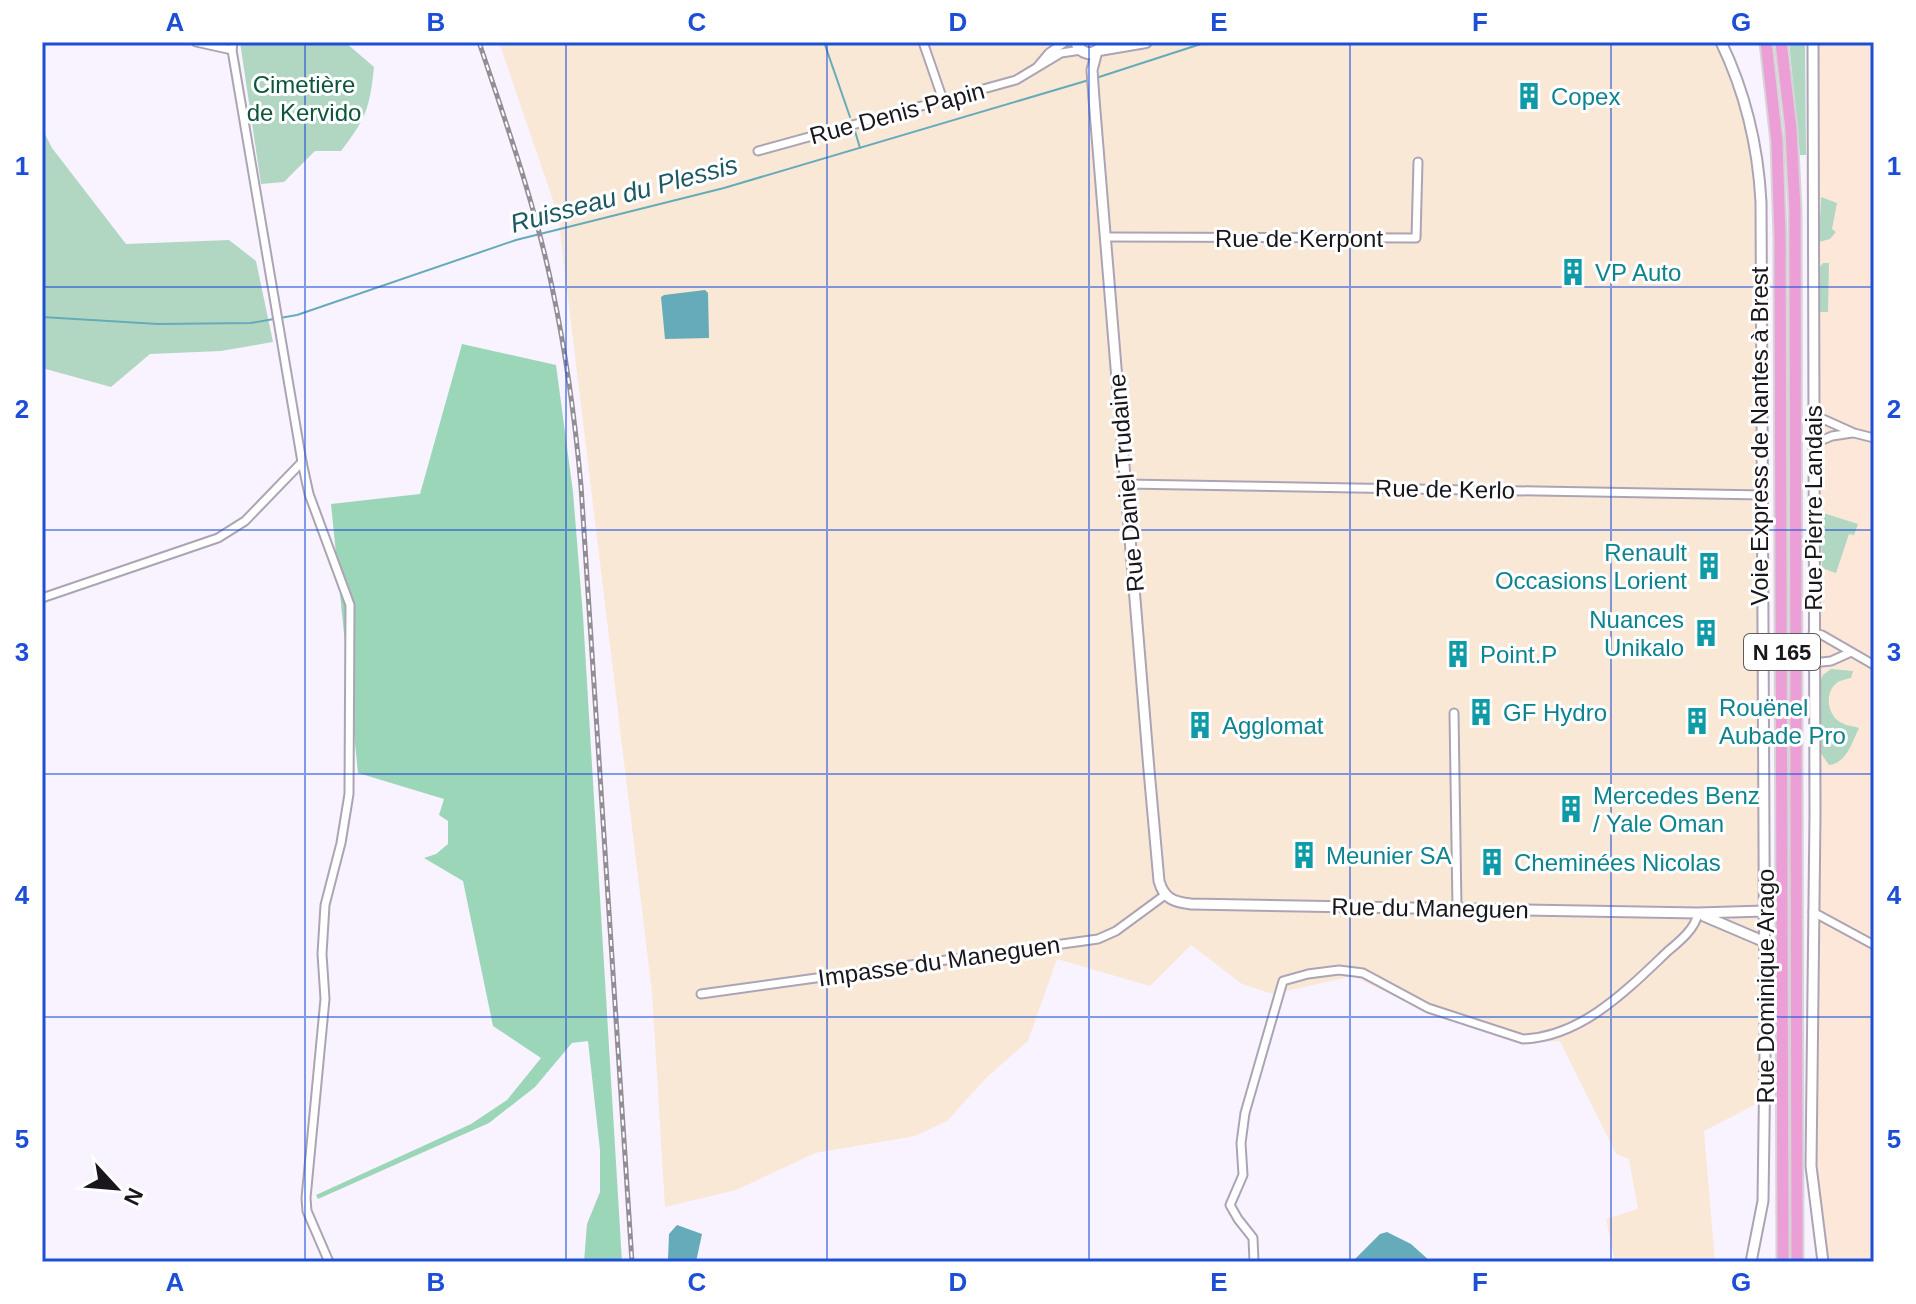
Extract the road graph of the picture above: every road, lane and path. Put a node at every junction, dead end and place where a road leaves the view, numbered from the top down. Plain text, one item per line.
1 (196, 42) edge
2 (923, 42) edge
3 (1065, 42) edge
4 (1146, 42) edge
5 (1721, 42) edge
6 (1766, 42) edge
7 (1781, 42) edge
8 (1813, 42) edge
9 (232, 46) edge
10 (1080, 48) edge
11 (1100, 48) edge
12 (1092, 70) junction
13 (1034, 71) junction
14 (943, 100) junction
15 (758, 151) dead end
16 (1418, 162) dead end
17 (1106, 237) junction
18 (1814, 415) junction
19 (1854, 433) junction
20 (1874, 438) edge
21 (1813, 444) junction
22 (302, 462) junction
23 (1126, 484) junction
24 (1764, 495) junction
25 (42, 598) edge
26 (1813, 633) junction
27 (1849, 653) junction
28 (1813, 663) junction
29 (1874, 665) edge
30 (1454, 713) dead end
31 (1165, 895) junction
32 (1457, 908) junction
33 (1765, 911) junction
34 (1813, 912) junction
35 (1698, 913) junction
36 (1765, 942) junction
37 (1874, 945) edge
38 (701, 994) dead end
39 (329, 1262) edge
40 (1254, 1262) edge
41 (1751, 1262) edge
42 (1783, 1262) edge
43 (1797, 1262) edge
44 (1823, 1262) edge

1 - 9 street
2 - 14 street
3 - 13 street, Rue Denis Papin
4 - 11 main road
5 - 24 street, Rue Dominique Arago
6 - 42 highway, Voie Express de Nantes à Brest / N 165
7 - 43 highway, Voie Express de Nantes à Brest / N 165
8 - 18 street, Rue Pierre Landais
9 - 22 street
10 - 11 main road
10 - 12 street, Rue Daniel Trudaine
10 - 13 street, Rue Denis Papin
11 - 12 street, Rue Daniel Trudaine
12 - 17 street, Rue Daniel Trudaine
13 - 14 street, Rue Denis Papin
14 - 15 street, Rue Denis Papin
16 - 17 street, Rue de Kerpont
17 - 23 street, Rue Daniel Trudaine
18 - 19 street
18 - 21 street, Rue Pierre Landais
19 - 20 street
19 - 21 street
21 - 26 street, Rue Pierre Landais
22 - 25 street
22 - 39 street
23 - 24 street, Rue de Kerlo
23 - 31 street, Rue Daniel Trudaine
24 - 33 street, Rue Dominique Arago
26 - 27 street
26 - 28 street, Rue Pierre Landais
27 - 28 street
27 - 29 street
28 - 34 street, Rue Pierre Landais
30 - 32 street
31 - 32 street, Rue du Maneguen
31 - 38 street, Impasse du Maneguen
32 - 35 street, Rue du Maneguen
33 - 35 street, Rue du Maneguen
33 - 36 street, Rue Dominique Arago
34 - 37 street
34 - 44 street, Rue Pierre Landais
35 - 36 street, Rue du Maneguen
35 - 40 street
36 - 41 street, Rue Dominique Arago

